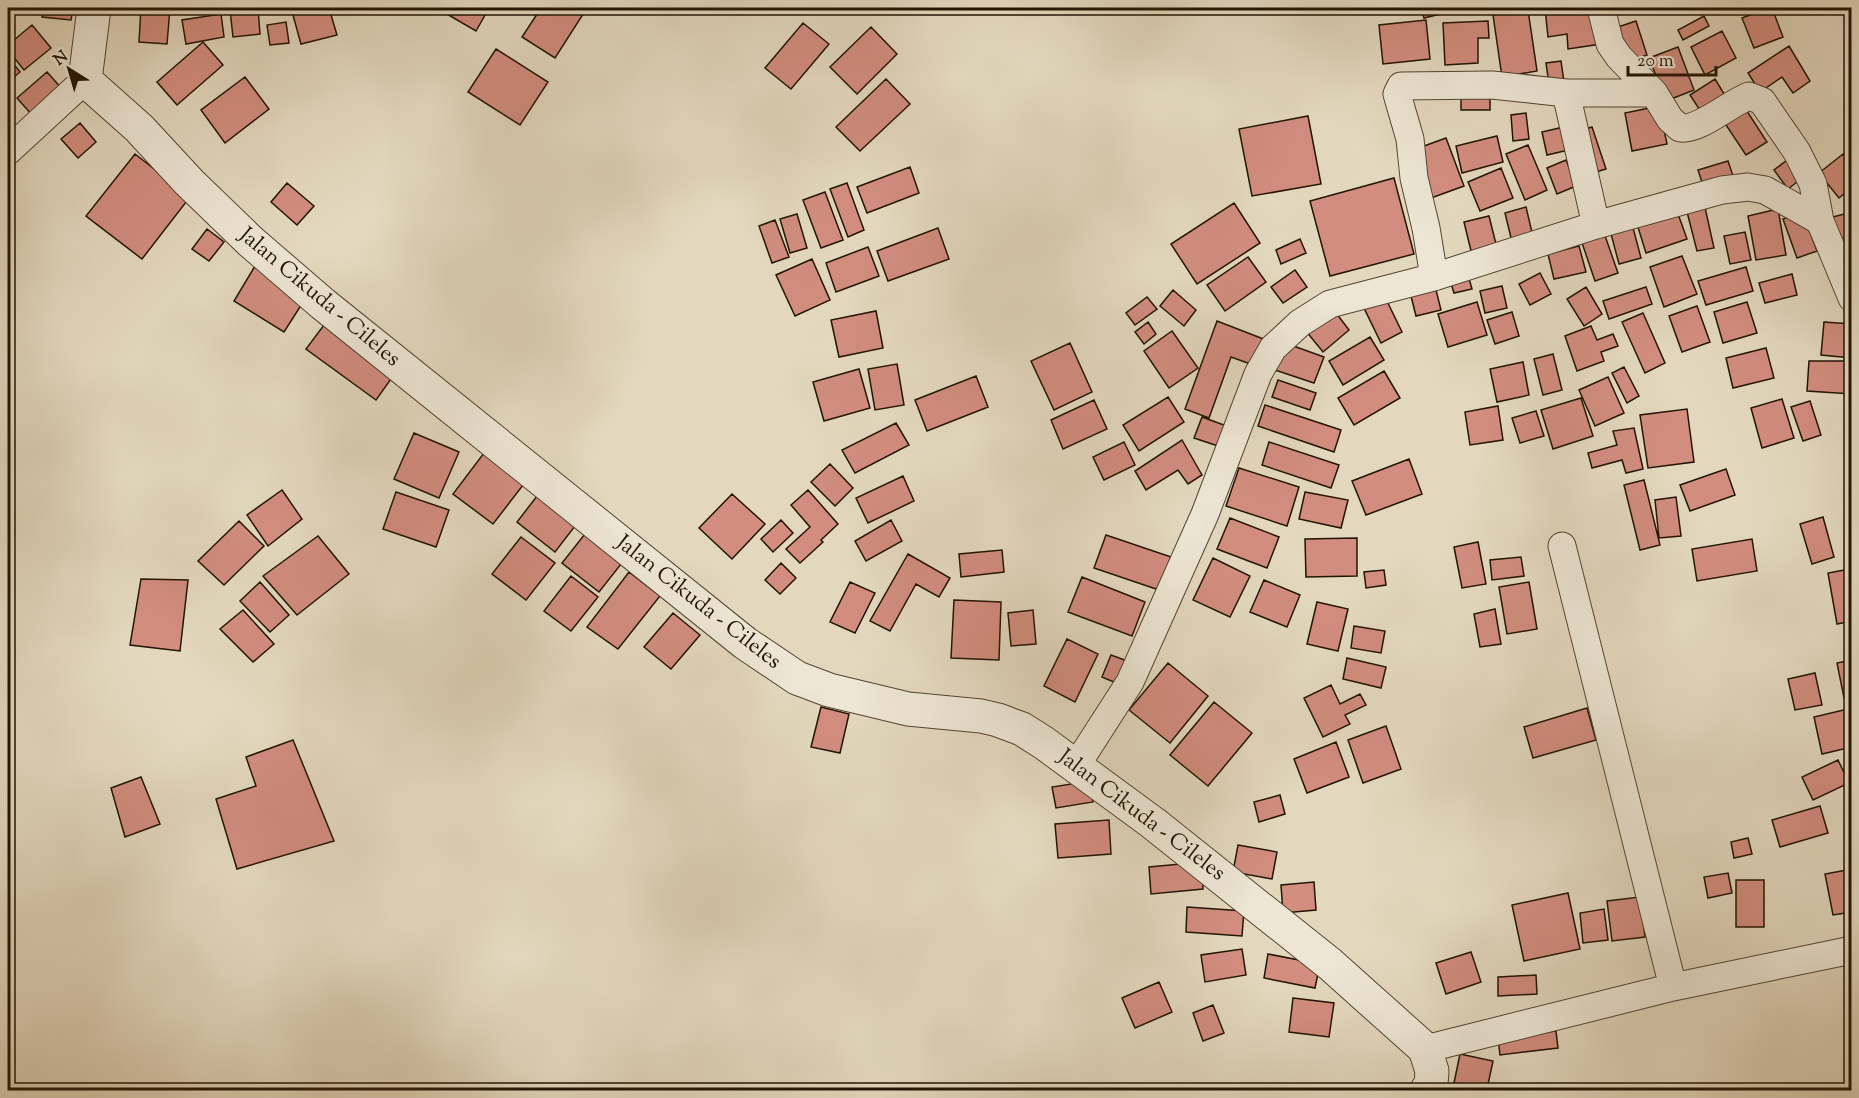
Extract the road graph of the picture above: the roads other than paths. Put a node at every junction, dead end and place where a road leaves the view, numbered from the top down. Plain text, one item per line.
1 (94, 8) edge
2 (1601, 8) edge
3 (85, 80) junction
4 (1566, 93) junction
5 (1654, 93) junction
6 (8, 151) edge
7 (1820, 221) junction
8 (1596, 225) junction
9 (1434, 277) junction
10 (1851, 298) edge
11 (1562, 546) dead end
12 (1076, 766) junction
13 (1851, 950) edge
14 (1672, 987) junction
15 (1425, 1049) junction
16 (1427, 1090) edge

1 - 3 street
2 - 5 street
3 - 6 street
3 - 12 street, Jalan Cikuda - Cileles
4 - 5 street
4 - 8 street
4 - 9 street
5 - 7 street
7 - 8 street
7 - 10 street
8 - 9 street
9 - 12 street
11 - 14 street
12 - 15 street, Jalan Cikuda - Cileles
13 - 14 street
14 - 15 street
15 - 16 street

